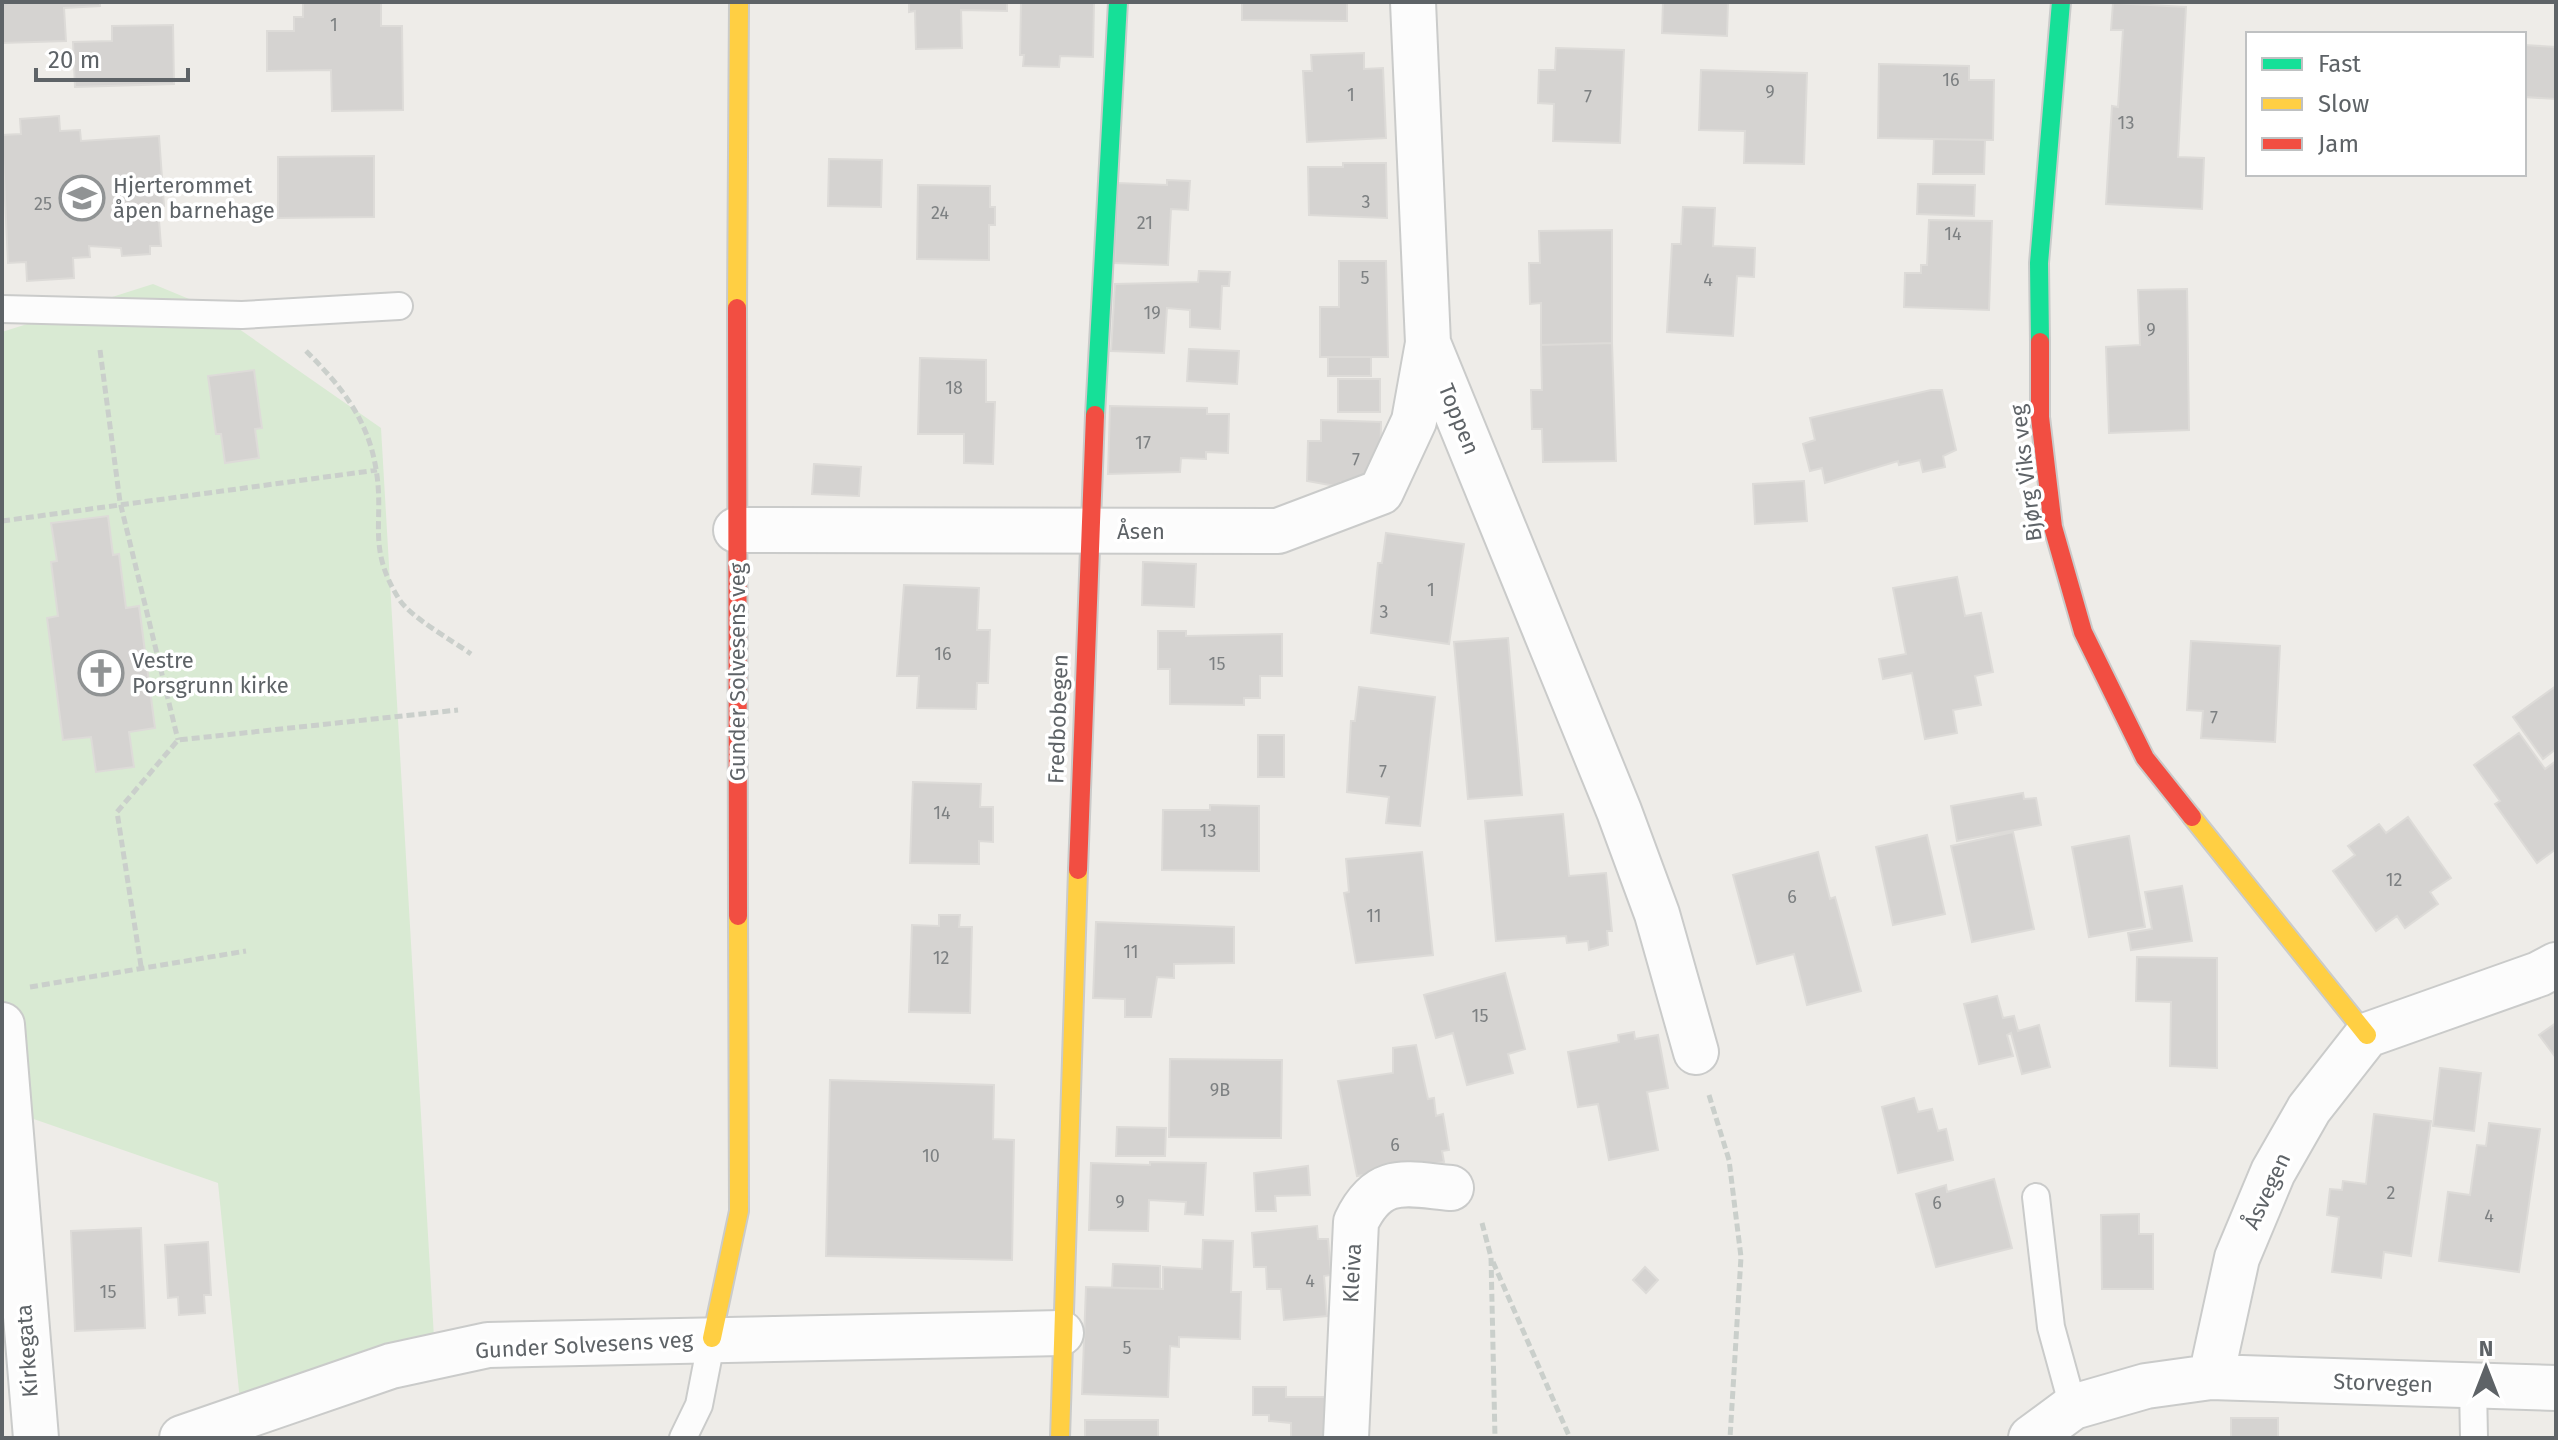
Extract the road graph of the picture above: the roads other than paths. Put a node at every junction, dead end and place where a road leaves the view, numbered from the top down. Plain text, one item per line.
1 (739, 2) edge
2 (1118, 2) edge
3 (1413, 2) edge
4 (2061, 2) edge
5 (399, 306) dead end
6 (2, 309) edge
7 (1428, 343) junction
8 (736, 530) junction
9 (1088, 531) junction
10 (2556, 965) edge
11 (10, 1007) edge
12 (2367, 1035) junction
13 (1696, 1052) road end
14 (1451, 1188) road end
15 (2036, 1197) dead end
16 (1061, 1333) junction
17 (712, 1338) junction
18 (2211, 1377) junction
19 (2473, 1386) junction
20 (2556, 1388) edge
21 (2073, 1407) junction
22 (256, 1425) edge
23 (36, 1438) edge
24 (182, 1438) edge
25 (683, 1438) edge
26 (1060, 1438) edge
27 (1346, 1438) edge
28 (2031, 1438) edge
29 (2474, 1438) edge

1 - 8 street, Gunder Solvesens veg
2 - 9 street, Fredbobegen
3 - 7 street, Toppen
4 - 12 street, Bjørg Viks veg
5 - 6 lane
7 - 9 street, Åsen
7 - 13 street, Toppen
8 - 9 street, Åsen
8 - 17 street, Gunder Solvesens veg
9 - 16 street, Fredbobegen
10 - 12 street
11 - 23 street, Kirkegata
12 - 18 street, Åsvegen
14 - 27 street, Kleiva
15 - 21 lane
16 - 17 street, Gunder Solvesens veg
16 - 26 street, Fredbobegen
17 - 22 street, Gunder Solvesens veg
17 - 25 lane
18 - 19 street, Storvegen
18 - 21 street
19 - 20 street, Storvegen
19 - 29 lane
21 - 28 street
22 - 24 street, Gunder Solvesens veg

